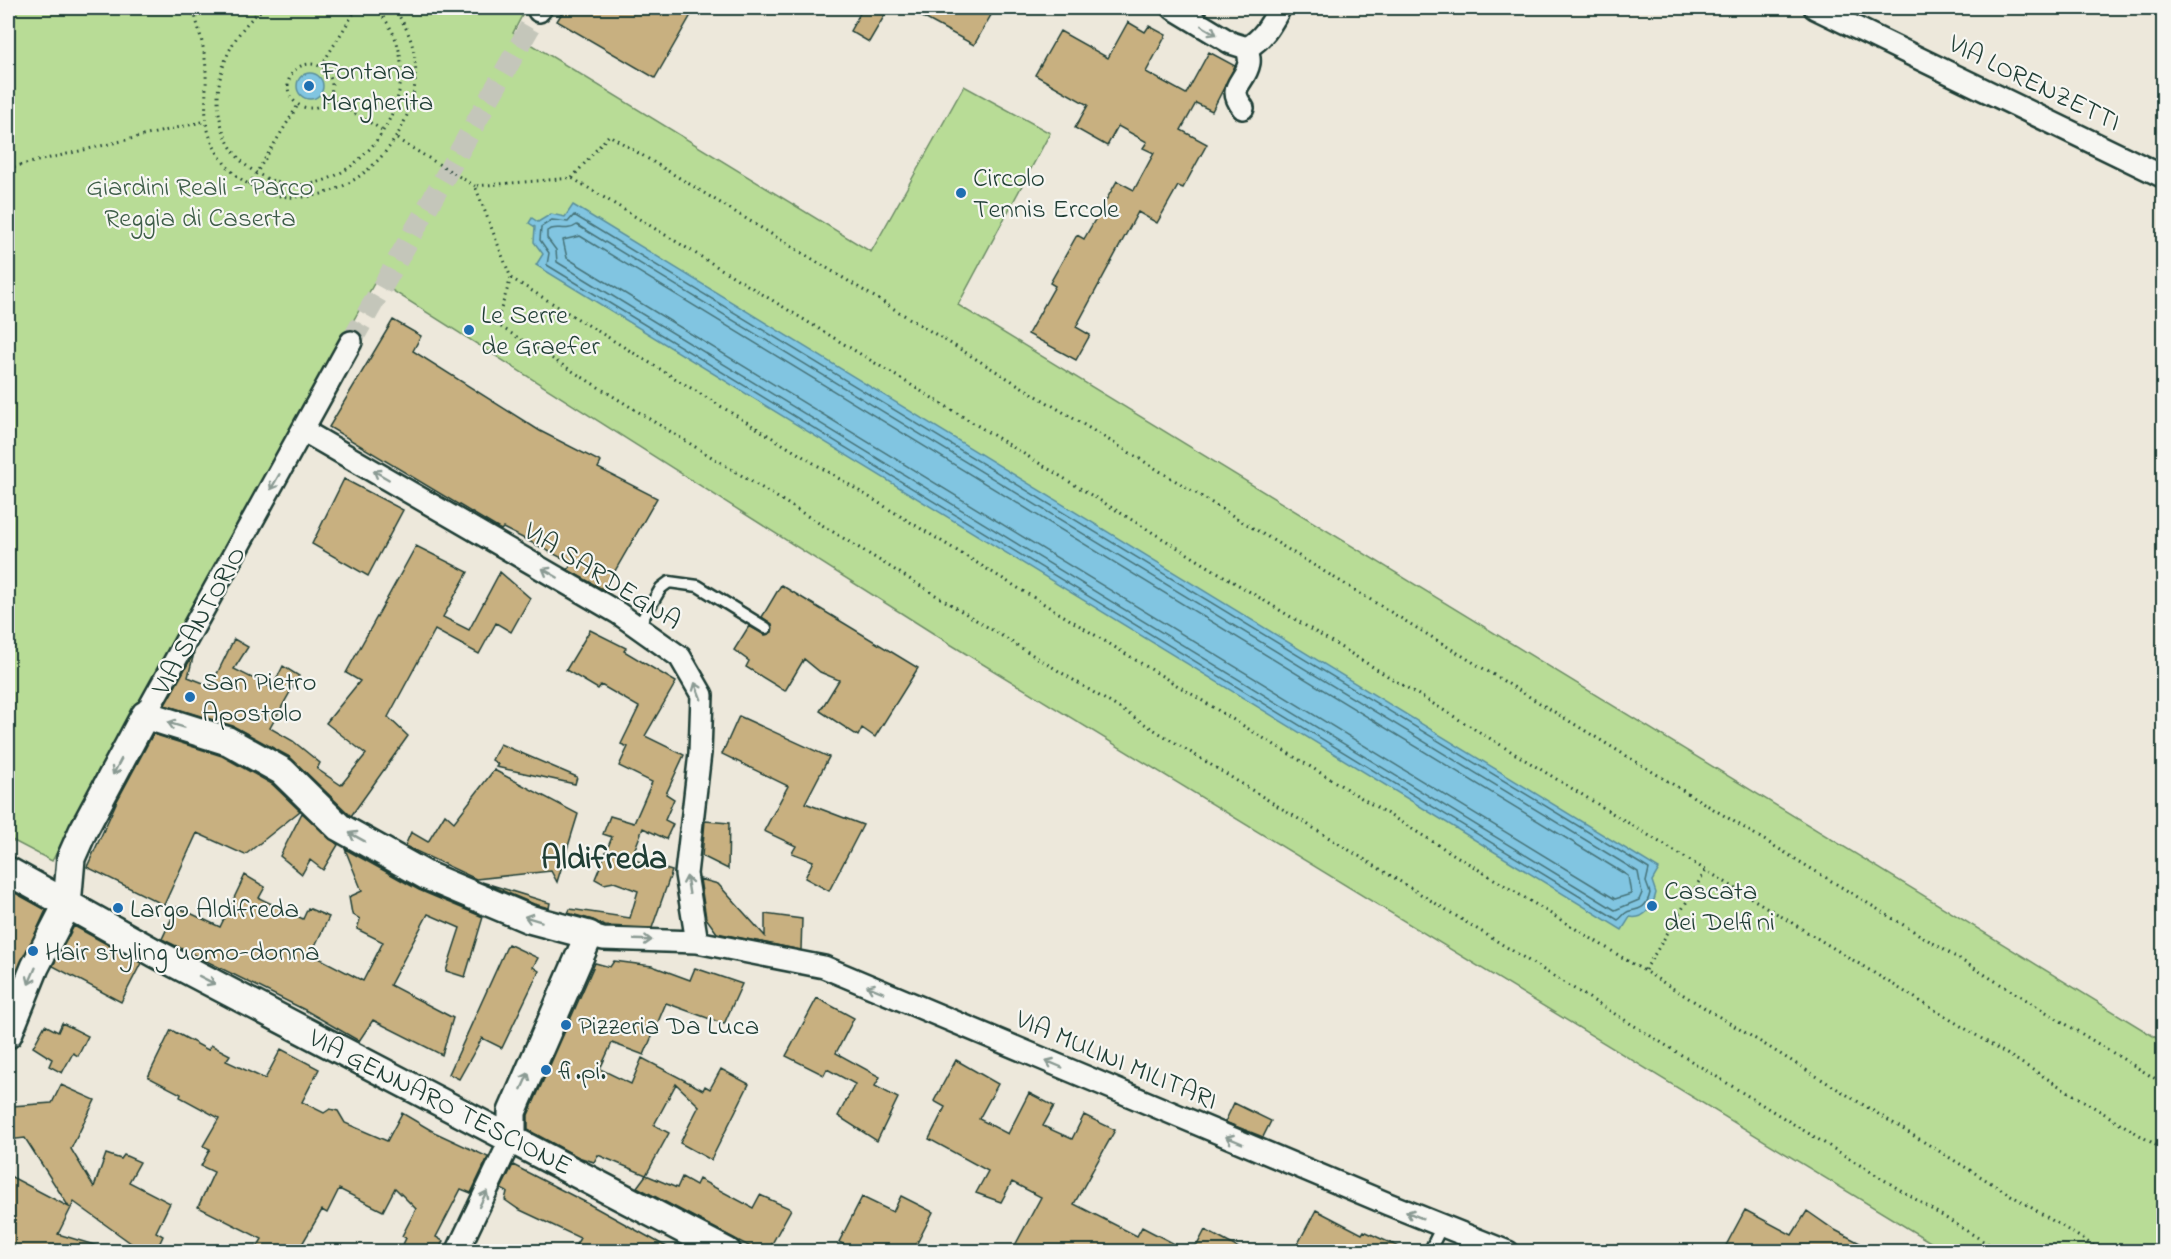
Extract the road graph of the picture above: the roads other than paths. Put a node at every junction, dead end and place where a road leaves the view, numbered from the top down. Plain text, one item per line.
1 (1173, 8) edge
2 (1280, 8) edge
3 (1815, 8) edge
4 (1247, 48) junction
5 (1243, 108) dead end
6 (2163, 177) edge
7 (351, 342) tunnel mouth
8 (304, 431) junction
9 (639, 625) junction
10 (766, 628) dead end
11 (144, 716) junction
12 (8, 872) edge
13 (67, 905) junction
14 (589, 935) junction
15 (697, 942) junction
16 (8, 1034) edge
17 (512, 1137) junction
18 (1443, 1226) junction
19 (457, 1251) edge
20 (727, 1251) edge
21 (1429, 1251) edge
22 (1508, 1251) edge

1 -> 4 street
2 - 4 street
3 - 6 street, VIA LORENZETTI
4 - 5 street
7 - 8 street, VIA SANTORIO
9 -> 8 street, VIA SARDEGNA
8 -> 11 street, VIA SANTORIO
9 - 10 lane
15 -> 9 street, VIA SARDEGNA
11 -> 13 street, VIA SANTORIO
14 -> 11 street
12 - 13 street
13 -> 16 street
13 -> 17 street, VIA GENNARO TESCIONE
14 -> 15 street, VIA MULINI MILITARI
17 -> 14 street
18 -> 15 street, VIA MULINI MILITARI
19 -> 17 street
17 - 20 street, VIA GENNARO TESCIONE
18 - 21 lane
18 - 22 street, VIA MULINI MILITARI

